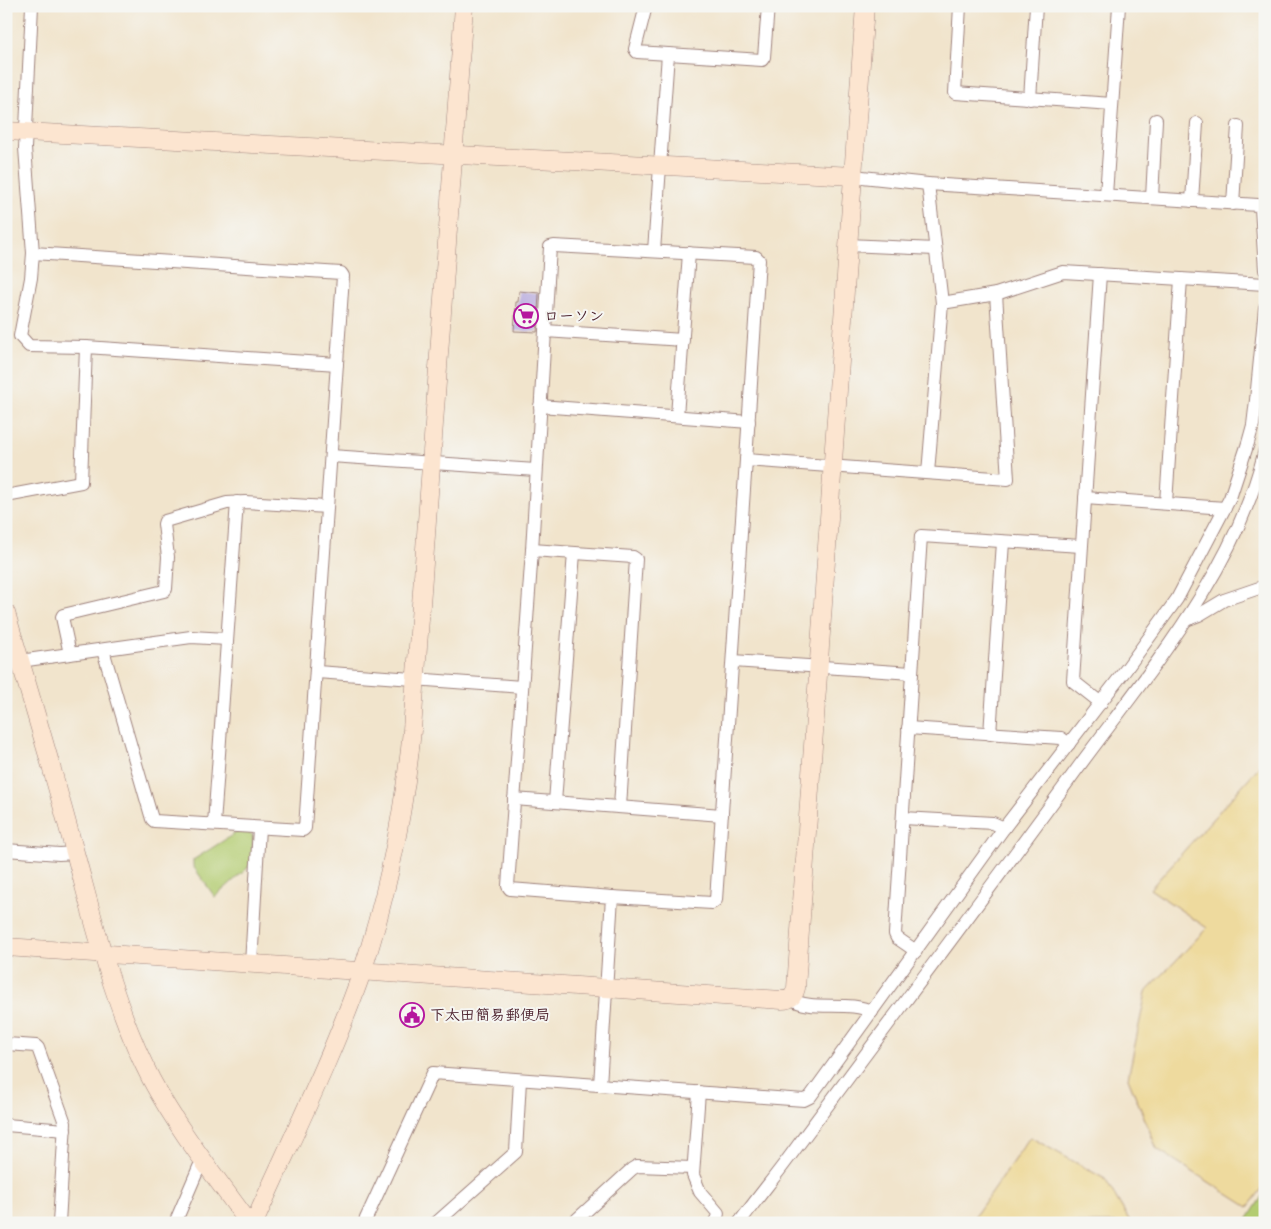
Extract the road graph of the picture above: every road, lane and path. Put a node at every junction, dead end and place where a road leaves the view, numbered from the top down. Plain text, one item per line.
1 (32, 6) edge
2 (464, 6) edge
3 (646, 6) edge
4 (768, 6) edge
5 (865, 6) edge
6 (960, 6) edge
7 (1036, 6) edge
8 (1119, 6) edge
9 (668, 54) junction
10 (1030, 99) junction
11 (1112, 104) junction
12 (1156, 120) dead end
13 (1197, 123) dead end
14 (1238, 126) dead end
15 (6, 131) edge
16 (26, 132) junction
17 (453, 154) junction
18 (660, 165) junction
19 (852, 176) junction
20 (928, 184) junction
21 (1106, 195) junction
22 (1152, 198) junction
23 (1192, 201) junction
24 (1233, 204) junction
25 (848, 245) junction
26 (936, 249) junction
27 (654, 252) junction
28 (33, 253) junction
29 (689, 253) junction
30 (1265, 270) edge
31 (1100, 274) junction
32 (1181, 279) junction
33 (1265, 284) edge
34 (996, 294) junction
35 (942, 303) junction
36 (1265, 308) edge
37 (545, 331) junction
38 (683, 340) junction
39 (86, 347) junction
40 (338, 364) junction
41 (540, 406) junction
42 (678, 416) junction
43 (749, 422) junction
44 (1265, 450) edge
45 (331, 456) junction
46 (746, 460) junction
47 (431, 462) junction
48 (832, 466) junction
49 (536, 470) junction
50 (928, 474) junction
51 (6, 496) edge
52 (1085, 498) junction
53 (237, 502) junction
54 (1166, 503) junction
55 (327, 507) junction
56 (1225, 508) junction
57 (1003, 542) junction
58 (1081, 546) junction
59 (532, 550) junction
60 (574, 553) junction
61 (1265, 586) edge
62 (6, 613) edge
63 (1186, 620) junction
64 (227, 639) junction
65 (103, 650) junction
66 (70, 654) junction
67 (20, 661) junction
68 (733, 661) junction
69 (818, 666) junction
70 (316, 672) junction
71 (912, 673) junction
72 (416, 680) junction
73 (522, 687) junction
74 (1101, 703) junction
75 (908, 728) junction
76 (990, 734) junction
77 (1069, 744) junction
78 (514, 799) junction
79 (555, 802) junction
80 (620, 807) junction
81 (722, 815) junction
82 (903, 818) junction
83 (214, 824) junction
84 (259, 828) junction
85 (1004, 828) junction
86 (6, 850) edge
87 (75, 853) junction
88 (612, 897) junction
89 (6, 947) edge
90 (916, 951) junction
91 (102, 954) junction
92 (251, 964) junction
93 (362, 971) junction
94 (606, 988) junction
95 (792, 998) junction
96 (872, 1012) junction
97 (6, 1044) edge
98 (520, 1080) junction
99 (600, 1085) junction
100 (698, 1092) junction
101 (6, 1125) edge
102 (65, 1130) junction
103 (204, 1161) junction
104 (693, 1168) junction
105 (59, 1223) edge
106 (175, 1223) edge
107 (249, 1223) edge
108 (254, 1223) edge
109 (364, 1223) edge
110 (436, 1223) edge
111 (573, 1223) edge
112 (714, 1223) edge
113 (740, 1223) edge

1 - 16 street
2 - 17 street
3 - 9 street
4 - 9 street
5 - 19 street
6 - 10 street
7 - 10 street
8 - 11 street
9 - 18 street
10 - 11 street
11 - 21 street
12 - 22 street
13 - 23 street
14 - 24 street
15 - 16 street
16 - 17 street
16 - 28 street
17 - 18 street
17 - 47 street
18 - 19 street
18 - 27 street
19 - 20 street
19 - 25 street
20 - 21 street
20 - 26 street
21 - 22 street
22 - 23 street
23 - 24 street
24 - 30 street
25 - 26 street
25 - 48 street
26 - 35 street
27 - 29 street
27 - 37 street
28 - 39 street
28 - 40 street
29 - 38 street
29 - 43 street
31 - 32 street
31 - 34 street
31 - 52 street
32 - 33 street
32 - 54 street
34 - 35 street
34 - 50 street
35 - 50 street
36 - 56 street
37 - 38 street
37 - 41 street
38 - 42 street
39 - 40 street
39 - 51 street
40 - 45 street
41 - 42 street
41 - 49 street
42 - 43 street
43 - 46 street
44 - 63 street
45 - 47 street
45 - 55 street
46 - 48 street
46 - 68 street
47 - 49 street
47 - 72 street
48 - 50 street
48 - 69 street
49 - 59 street
52 - 54 street
52 - 58 street
53 - 55 street
53 - 64 street
53 - 66 street
54 - 56 street
55 - 70 street
56 - 74 street
57 - 58 street
57 - 71 street
57 - 76 street
58 - 74 street
59 - 60 street
59 - 73 street
60 - 79 street
60 - 80 street
61 - 63 street
62 - 67 street
63 - 113 street
64 - 65 street
64 - 83 street
65 - 66 street
65 - 83 street
66 - 67 street
67 - 87 street
68 - 69 street
68 - 81 street
69 - 71 street
69 - 95 street
70 - 72 street
70 - 84 street
71 - 75 street
72 - 73 street
72 - 93 street
73 - 78 street
74 - 77 street
75 - 76 street
75 - 82 street
76 - 77 street
77 - 85 street
78 - 79 street
78 - 88 street
79 - 80 street
80 - 81 street
81 - 88 street
82 - 85 street
82 - 90 street
83 - 84 street
84 - 92 street
85 - 90 street
86 - 87 street
87 - 91 street
88 - 94 street
89 - 91 street
90 - 96 street
91 - 92 street
91 - 103 street
92 - 93 street
93 - 94 street
93 - 108 street
94 - 95 street
94 - 99 street
95 - 96 street
96 - 100 street
97 - 102 street
98 - 99 street
98 - 109 street
98 - 110 street
99 - 100 street
100 - 104 street
101 - 102 street
102 - 105 street
103 - 106 street
103 - 107 street
104 - 111 street
104 - 112 street

